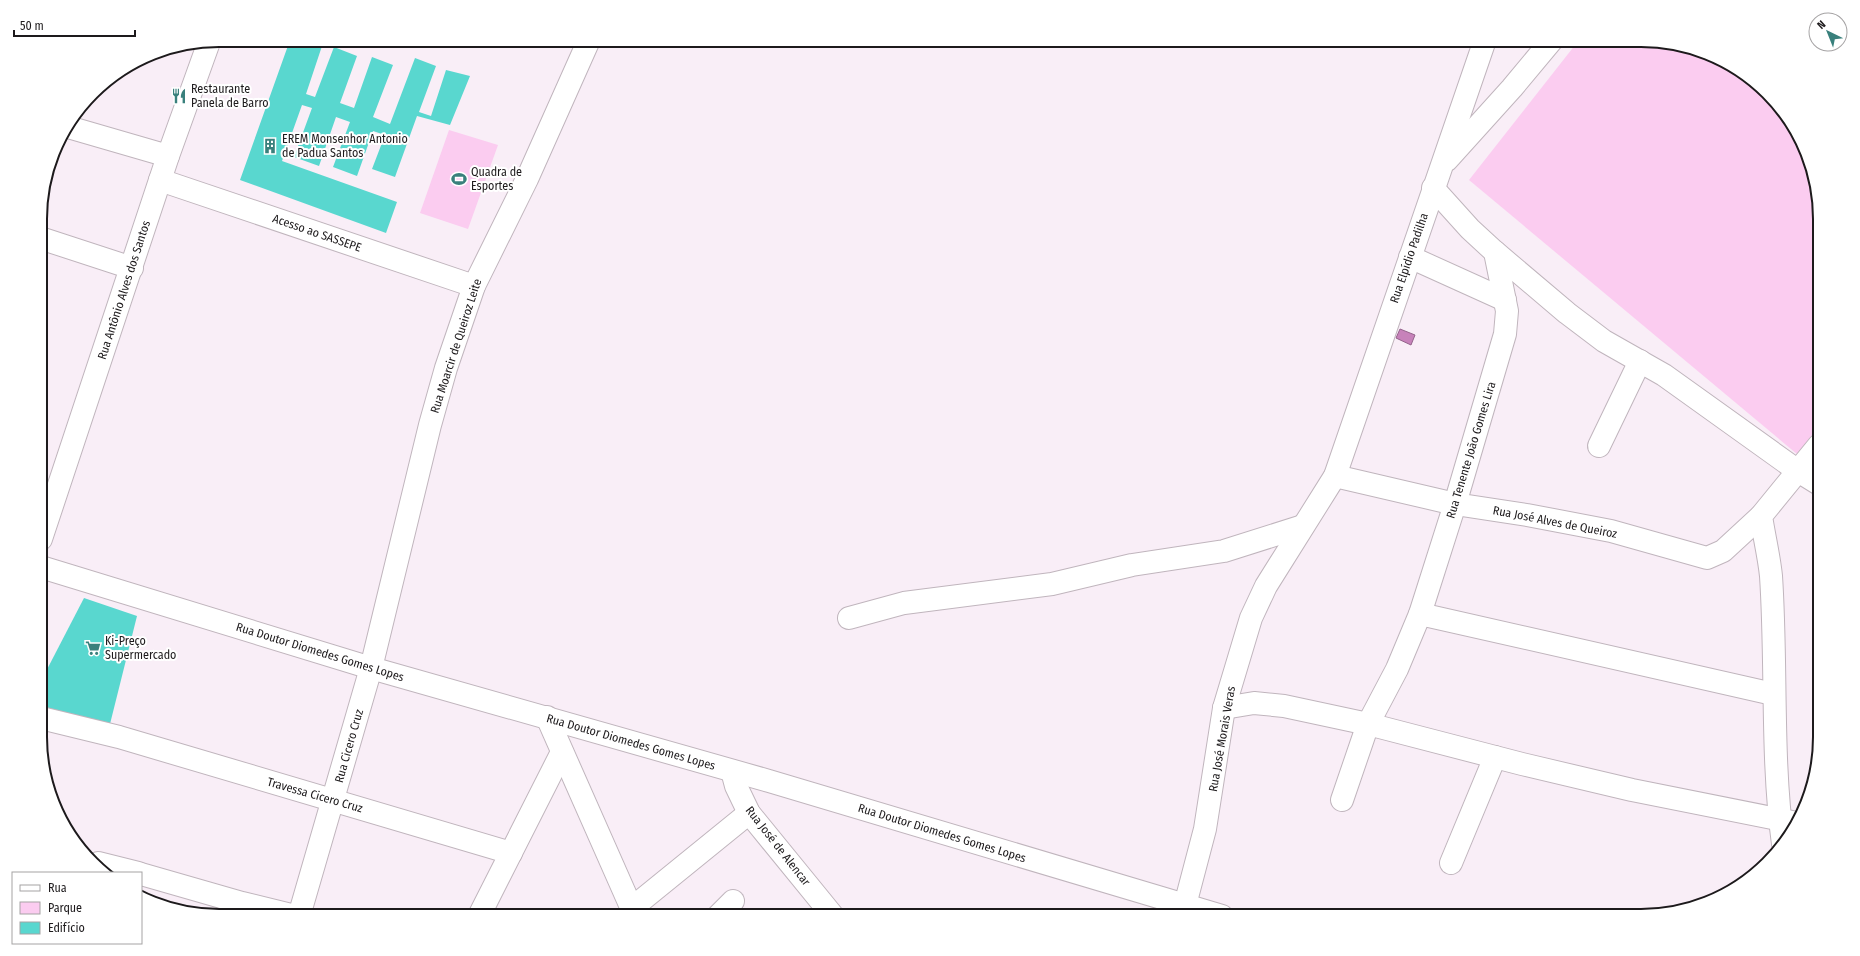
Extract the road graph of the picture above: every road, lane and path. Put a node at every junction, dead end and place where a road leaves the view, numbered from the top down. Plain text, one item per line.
1 (207, 47) edge
2 (586, 47) edge
3 (1483, 47) edge
4 (1546, 47) edge
5 (73, 128) edge
6 (168, 156) junction
7 (1441, 166) junction
8 (160, 180) junction
9 (1433, 188) junction
10 (47, 240) edge
11 (1494, 252) junction
12 (1410, 257) junction
13 (132, 268) junction
14 (474, 286) junction
15 (1505, 300) junction
16 (1640, 361) junction
17 (1599, 446) dead end
18 (1813, 452) edge
19 (1798, 471) junction
20 (1335, 476) junction
21 (1813, 480) edge
22 (1455, 504) junction
23 (1761, 516) junction
24 (47, 521) edge
25 (1303, 526) junction
26 (47, 569) edge
27 (1420, 614) junction
28 (849, 618) dead end
29 (371, 668) junction
30 (1773, 694) junction
31 (1224, 708) junction
32 (548, 717) junction
33 (47, 719) edge
34 (1368, 724) junction
35 (562, 752) junction
36 (1495, 757) junction
37 (732, 771) junction
38 (334, 800) junction
39 (1342, 800) dead end
40 (749, 813) junction
41 (1788, 821) edge
42 (511, 853) junction
43 (1451, 863) dead end
44 (104, 864) edge
45 (136, 872) edge
46 (142, 874) edge
47 (1185, 905) junction
48 (266, 909) edge
49 (301, 909) edge
50 (483, 909) edge
51 (633, 909) edge
52 (637, 909) edge
53 (827, 909) edge
54 (1198, 909) edge

1 - 6 street, Rua Antônio Alves dos Santos
2 - 14 street, Rua Moarcir de Queiroz Leite
3 - 7 street, Rua Elpídio Padilha
4 - 7 street
5 - 6 street
6 - 8 street, Rua Antônio Alves dos Santos
7 - 9 street, Rua Elpídio Padilha
8 - 13 street, Rua Antônio Alves dos Santos
8 - 14 street, Acesso ao SASSEPE
9 - 11 street
9 - 12 street, Rua Elpídio Padilha
10 - 13 street
11 - 15 street, Rua Tenente João Gomes Lira
11 - 16 street
12 - 15 street
12 - 20 street, Rua Elpídio Padilha
13 - 24 street, Rua Antônio Alves dos Santos
14 - 29 street, Rua Moarcir de Queiroz Leite
15 - 22 street, Rua Tenente João Gomes Lira
16 - 17 street
16 - 19 street
18 - 19 street, Rua José Alves de Queiroz
19 - 21 street
19 - 23 street, Rua José Alves de Queiroz
20 - 22 street, Rua José Alves de Queiroz
20 - 25 street, Rua José Morais Veras
22 - 23 street, Rua José Alves de Queiroz
22 - 27 street, Rua Tenente João Gomes Lira
23 - 30 street
25 - 28 street
25 - 31 street, Rua José Morais Veras
26 - 29 street, Rua Doutor Diomedes Gomes Lopes
27 - 30 street
27 - 34 street, Rua Tenente João Gomes Lira
29 - 32 street, Rua Doutor Diomedes Gomes Lopes
29 - 38 street, Rua Cicero Cruz
30 - 41 street
31 - 34 street
31 - 47 street, Rua José Morais Veras
32 - 35 street
32 - 37 street, Rua Doutor Diomedes Gomes Lopes
33 - 38 street, Travessa Cicero Cruz
34 - 36 street
34 - 39 street, Rua Tenente João Gomes Lira
35 - 42 street
35 - 51 street
36 - 41 street
36 - 43 street
37 - 40 street, Rua José de Alencar
37 - 47 street, Rua Doutor Diomedes Gomes Lopes
38 - 42 street, Travessa Cicero Cruz
38 - 49 street, Rua Cicero Cruz
40 - 52 street
40 - 53 street, Rua José de Alencar
42 - 50 street
44 - 45 street
46 - 48 street
47 - 54 street, Rua Doutor Diomedes Gomes Lopes

